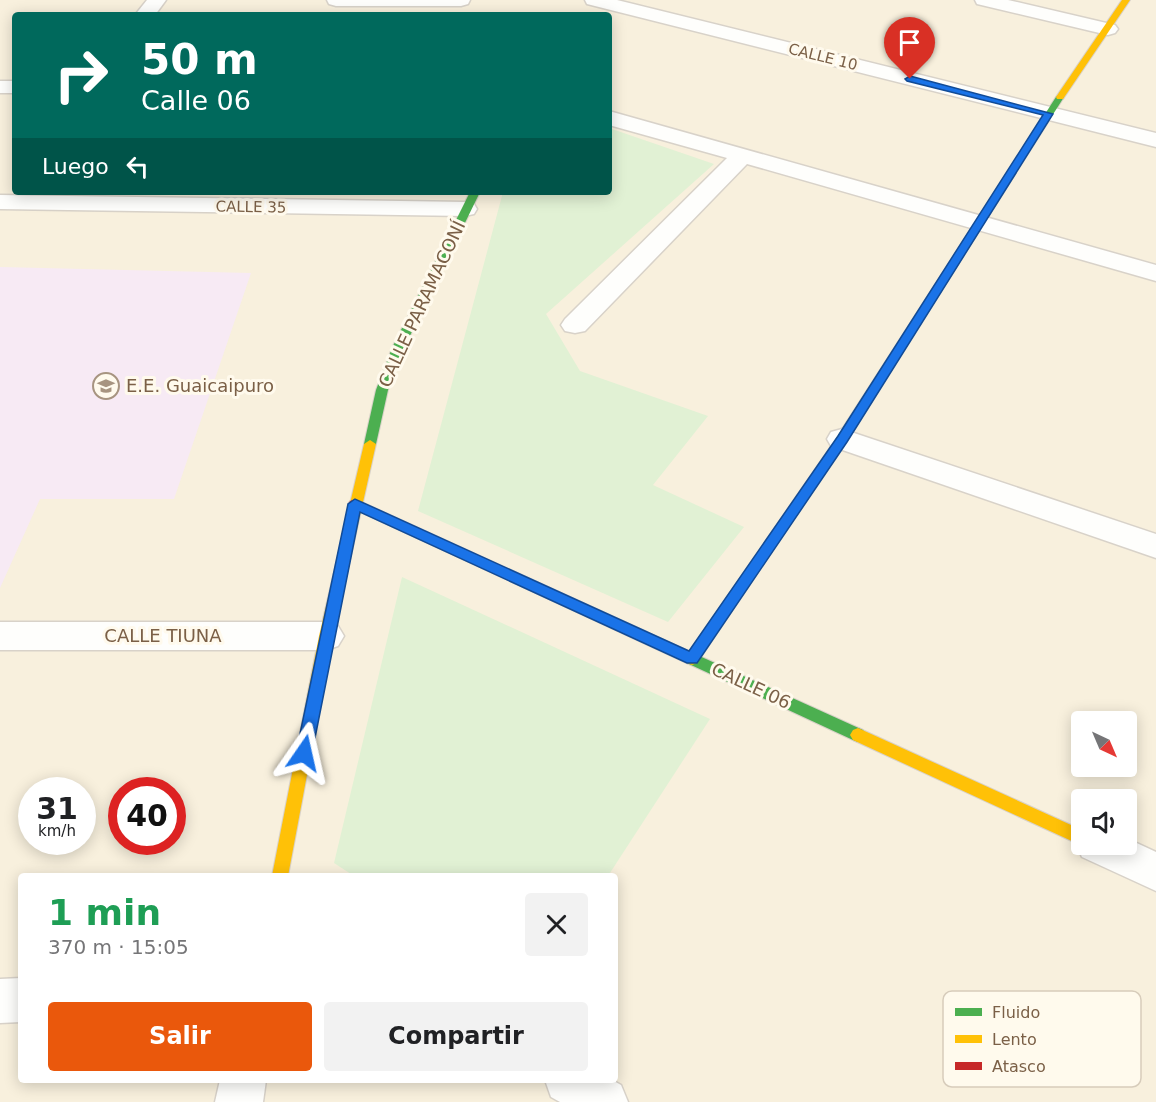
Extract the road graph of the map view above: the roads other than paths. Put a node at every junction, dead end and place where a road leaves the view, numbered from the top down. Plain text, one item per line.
1 (157, 0) edge
2 (336, 0) edge
3 (461, 0) edge
4 (594, 0) edge
5 (984, 0) edge
6 (1126, 0) edge
7 (638, 4) edge
8 (147, 12) edge
9 (612, 25) edge
10 (1108, 29) junction
11 (1049, 114) junction
12 (612, 119) edge
13 (1156, 140) edge
14 (741, 157) junction
15 (470, 200) edge
16 (0, 202) edge
17 (979, 223) junction
18 (1156, 273) edge
19 (575, 325) dead end
20 (842, 439) junction
21 (355, 504) junction
22 (1156, 546) edge
23 (0, 636) edge
24 (326, 636) junction
25 (692, 659) junction
26 (1071, 833) edge
27 (1120, 855) edge
28 (1156, 872) edge
29 (283, 873) edge
30 (0, 1000) edge
31 (18, 1000) edge
32 (242, 1083) edge
33 (573, 1083) edge
34 (239, 1102) edge
35 (604, 1102) edge

1 - 8 street
2 - 3 street
4 - 7 street, CALLE 10
5 - 10 street
6 - 10 street
7 - 9 street
7 - 11 street, CALLE 10
10 - 11 street
11 - 13 street, CALLE 10
11 - 17 street
12 - 14 street
14 - 17 street
14 - 19 street
15 - 16 street, CALLE 35
15 - 21 street, CALLE PARAMACONÍ
17 - 18 street
17 - 20 street
20 - 22 street
20 - 25 street
21 - 24 street, CALLE PARAMACONÍ
21 - 25 street, CALLE 06
23 - 24 street, CALLE TIUNA
24 - 29 street, CALLE PARAMACONÍ
25 - 26 street, CALLE 06
27 - 28 street
30 - 31 street
32 - 34 street
33 - 35 street

